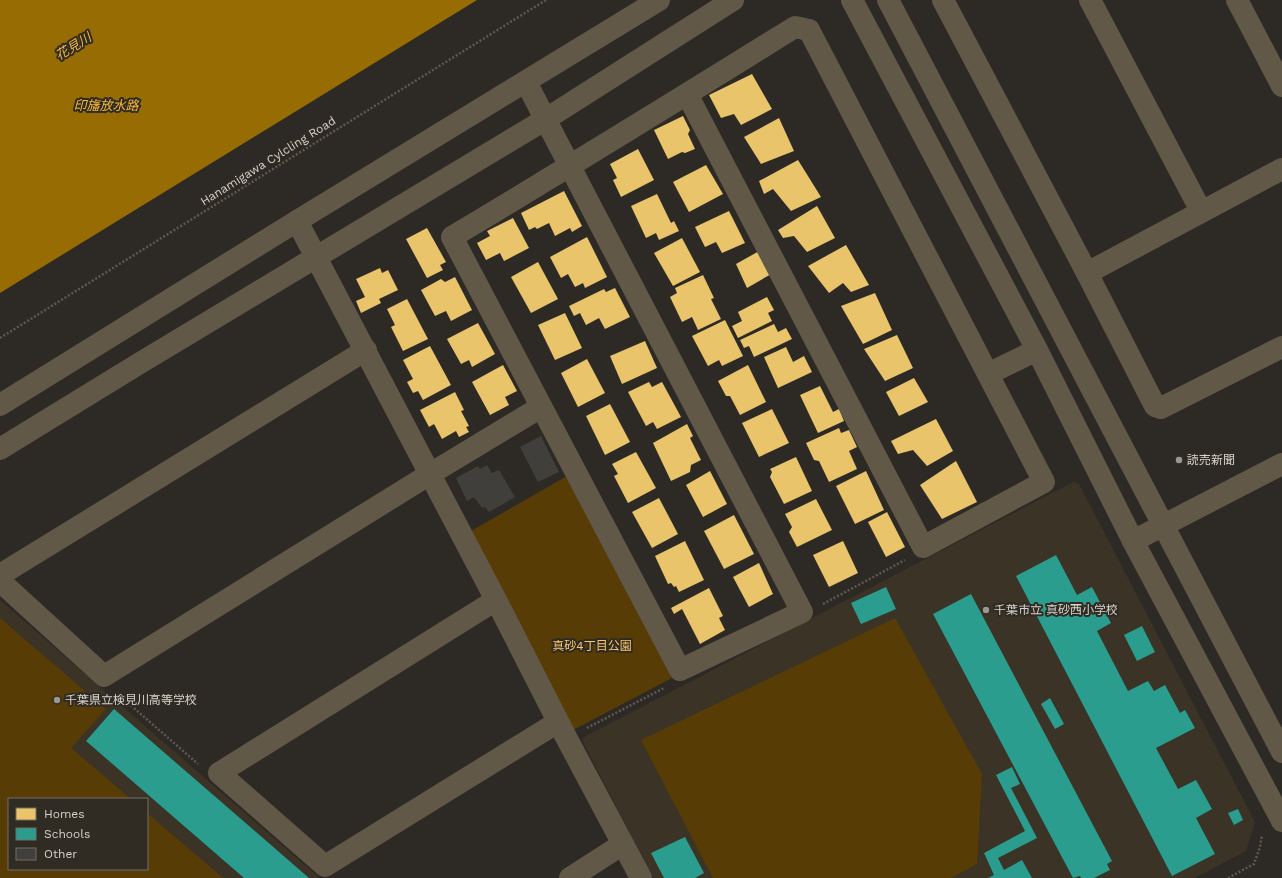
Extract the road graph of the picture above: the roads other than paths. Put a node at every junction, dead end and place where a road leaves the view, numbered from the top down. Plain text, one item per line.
1 (659, 0) edge
2 (734, 0) edge
3 (852, 0) edge
4 (888, 0) edge
5 (943, 0) edge
6 (1090, 0) edge
7 (1237, 0) edge
8 (526, 82) junction
9 (1282, 86) edge
10 (687, 94) junction
11 (546, 119) junction
12 (571, 166) junction
13 (1282, 169) edge
14 (1201, 211) junction
15 (297, 221) junction
16 (316, 257) junction
17 (1088, 273) junction
18 (1282, 346) edge
19 (366, 350) junction
20 (1037, 350) junction
21 (988, 374) junction
22 (0, 405) edge
23 (541, 407) junction
24 (0, 449) edge
25 (1282, 464) edge
26 (430, 474) junction
27 (1163, 525) junction
28 (1133, 541) junction
29 (0, 575) edge
30 (0, 581) edge
31 (496, 600) junction
32 (563, 730) junction
33 (1282, 752) edge
34 (1282, 821) edge
35 (623, 844) junction
36 (570, 878) edge
37 (641, 878) edge

1 - 8 street
2 - 11 street
3 - 20 street
4 - 27 street
5 - 17 street
6 - 14 street
7 - 9 street
8 - 11 street
8 - 15 street
10 - 12 street
10 - 21 street
10 - 21 street
11 - 12 street
11 - 16 street
12 - 23 street
12 - 23 street
13 - 14 street
14 - 17 street
15 - 16 street
15 - 22 street
16 - 19 street
16 - 24 street
17 - 18 street
19 - 26 street
19 - 29 street
20 - 21 street
20 - 28 street
23 - 26 street
25 - 27 street
26 - 30 street
26 - 31 street
27 - 28 street
27 - 33 street
28 - 34 street
31 - 32 street
31 - 32 street
32 - 35 street
35 - 36 street
35 - 37 street

